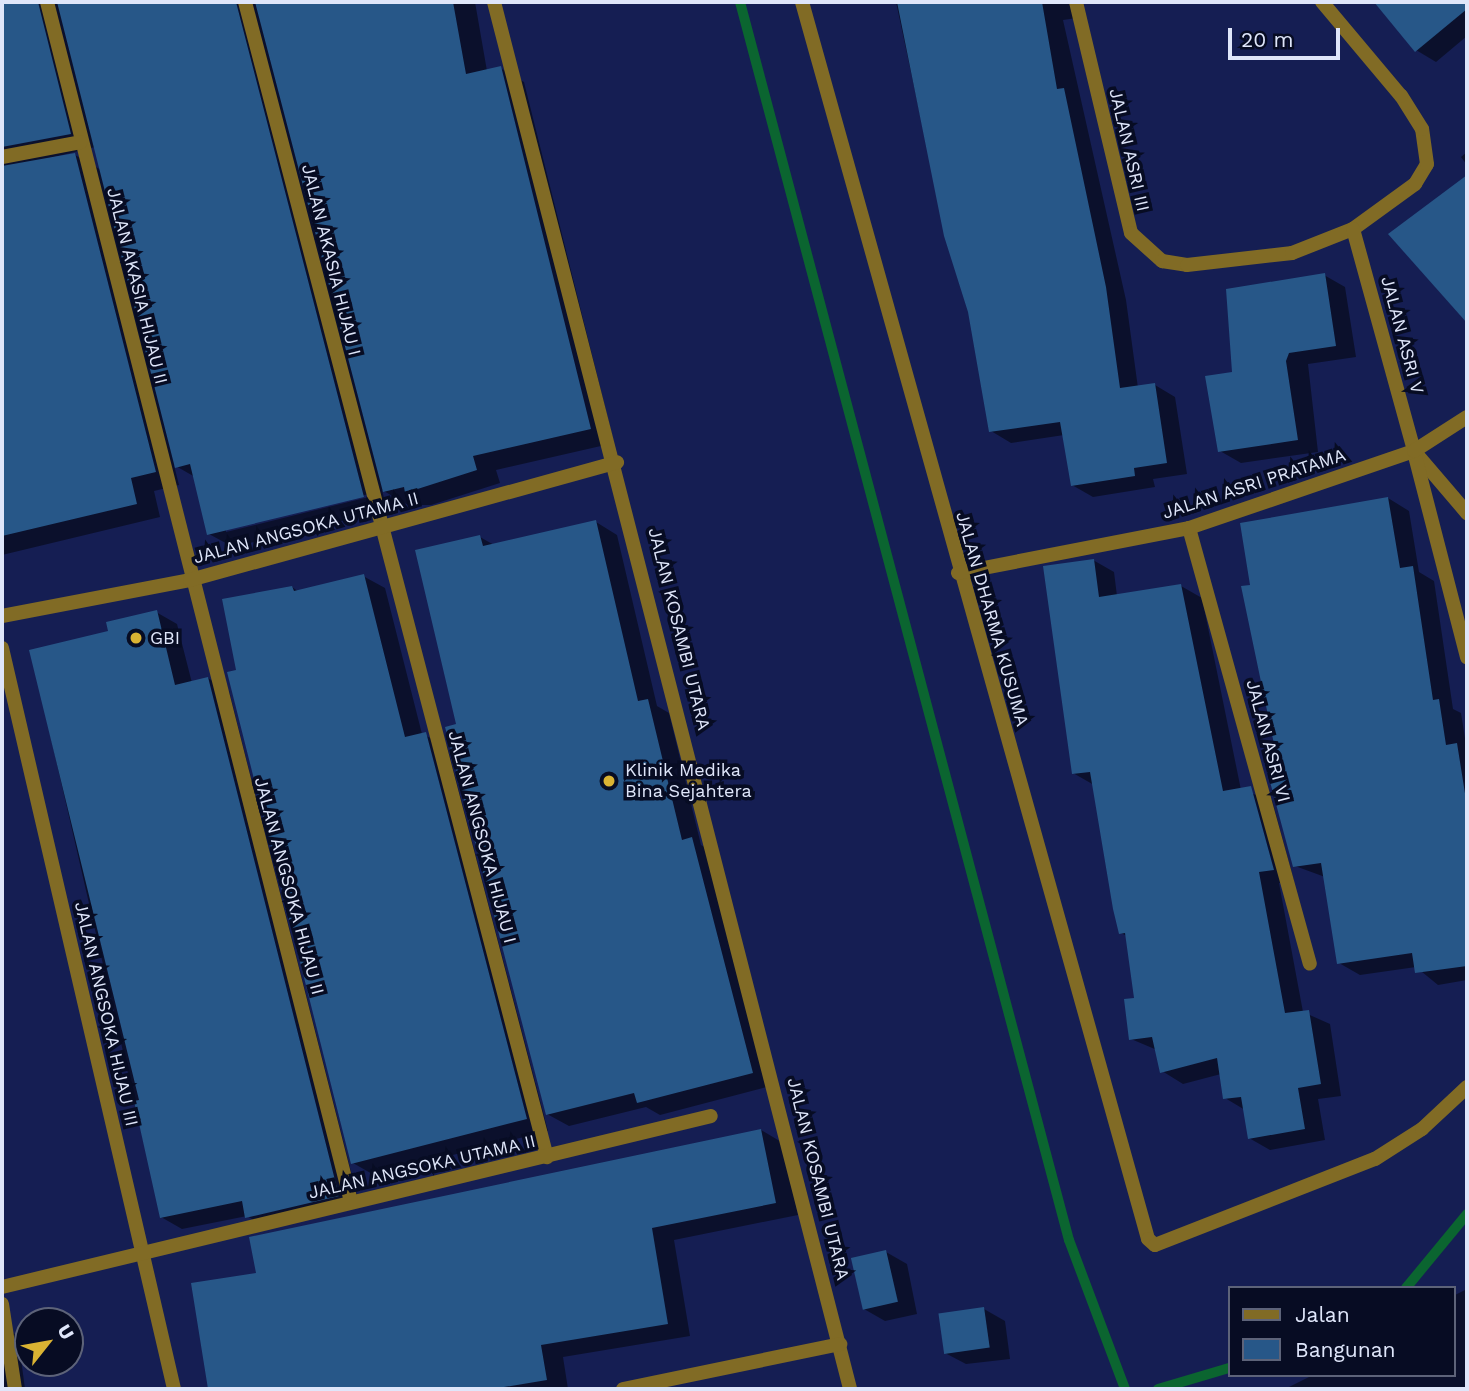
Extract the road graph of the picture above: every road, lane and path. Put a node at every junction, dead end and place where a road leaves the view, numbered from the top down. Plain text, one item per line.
1 (47, 2) edge
2 (245, 2) edge
3 (494, 2) edge
4 (802, 2) edge
5 (1076, 2) edge
6 (1322, 2) edge
7 (81, 142) junction
8 (2, 157) edge
9 (1353, 229) junction
10 (1467, 417) edge
11 (1414, 452) junction
12 (617, 461) junction
13 (1467, 513) edge
14 (380, 527) junction
15 (1189, 528) junction
16 (958, 573) junction
17 (190, 580) junction
18 (2, 616) edge
19 (2, 648) edge
20 (1467, 657) edge
21 (1310, 964) dead end
22 (1467, 1087) edge
23 (711, 1116) dead end
24 (547, 1157) junction
25 (351, 1202) junction
26 (143, 1258) junction
27 (2, 1287) edge
28 (2, 1304) edge
29 (840, 1344) junction
30 (15, 1389) edge
31 (174, 1389) edge
32 (624, 1389) edge
33 (850, 1389) edge

1 - 7 street, JALAN AKASIA HIJAU II
2 - 14 street, JALAN AKASIA HIJAU I
3 - 12 street, JALAN KOSAMBI UTARA
4 - 16 street, JALAN DHARMA KUSUMA
5 - 9 street, JALAN ASRI III
6 - 9 street, JALAN ASRI III
7 - 8 street
7 - 17 street, JALAN AKASIA HIJAU II
9 - 11 street, JALAN ASRI V
10 - 11 street, JALAN ASRI PRATAMA
11 - 13 street, JALAN ASRI V
11 - 15 street, JALAN ASRI PRATAMA
11 - 20 street, JALAN ASRI V
12 - 14 street, JALAN ANGSOKA UTAMA II
12 - 29 street, JALAN KOSAMBI UTARA
14 - 17 street, JALAN ANGSOKA UTAMA II
14 - 24 street, JALAN ANGSOKA HIJAU I
15 - 16 street, JALAN ASRI PRATAMA
15 - 21 street, JALAN ASRI VI
16 - 22 street, JALAN DHARMA KUSUMA
17 - 18 street, JALAN ANGSOKA UTAMA II
17 - 25 street, JALAN ANGSOKA HIJAU II
19 - 26 street, JALAN ANGSOKA HIJAU III
23 - 24 street, JALAN ANGSOKA UTAMA II
24 - 25 street, JALAN ANGSOKA UTAMA II
25 - 26 street, JALAN ANGSOKA UTAMA II
26 - 27 street, JALAN ANGSOKA UTAMA II
26 - 31 street, JALAN ANGSOKA HIJAU III
28 - 30 street
29 - 32 street
29 - 33 street, JALAN KOSAMBI UTARA

